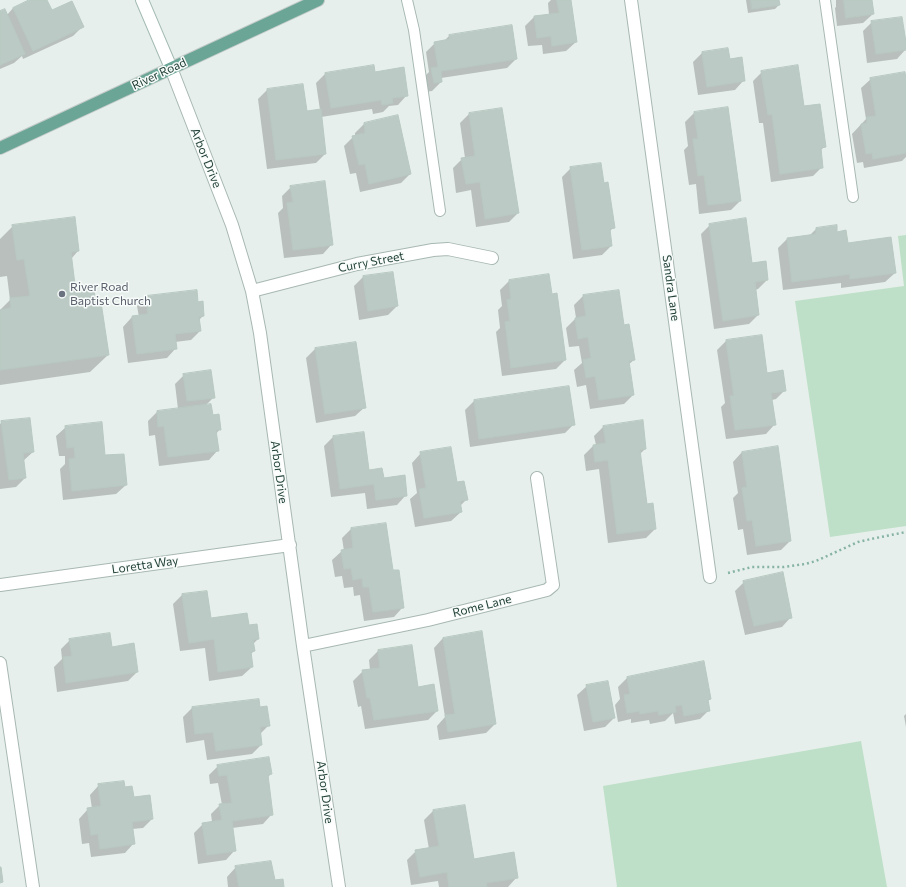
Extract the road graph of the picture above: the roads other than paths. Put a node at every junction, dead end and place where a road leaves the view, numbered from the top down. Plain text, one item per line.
1 (142, 0) edge
2 (318, 0) edge
3 (407, 0) edge
4 (631, 0) edge
5 (825, 0) edge
6 (171, 68) junction
7 (0, 148) edge
8 (852, 197) dead end
9 (440, 212) dead end
10 (492, 258) dead end
11 (252, 291) junction
12 (537, 478) dead end
13 (290, 545) junction
14 (710, 577) road end
15 (0, 585) edge
16 (303, 646) junction
17 (0, 662) edge
18 (33, 887) edge
19 (339, 887) edge

1 - 6 street, Arbor Drive
2 - 6 main road, River Road
3 - 9 lane
4 - 14 street, Sandra Lane
5 - 8 lane
6 - 7 main road, River Road
6 - 11 street, Arbor Drive
10 - 11 street, Curry Street
11 - 13 street, Arbor Drive
12 - 16 street, Rome Lane
13 - 15 street, Loretta Way
13 - 16 street, Arbor Drive
16 - 19 street, Arbor Drive
17 - 18 street

